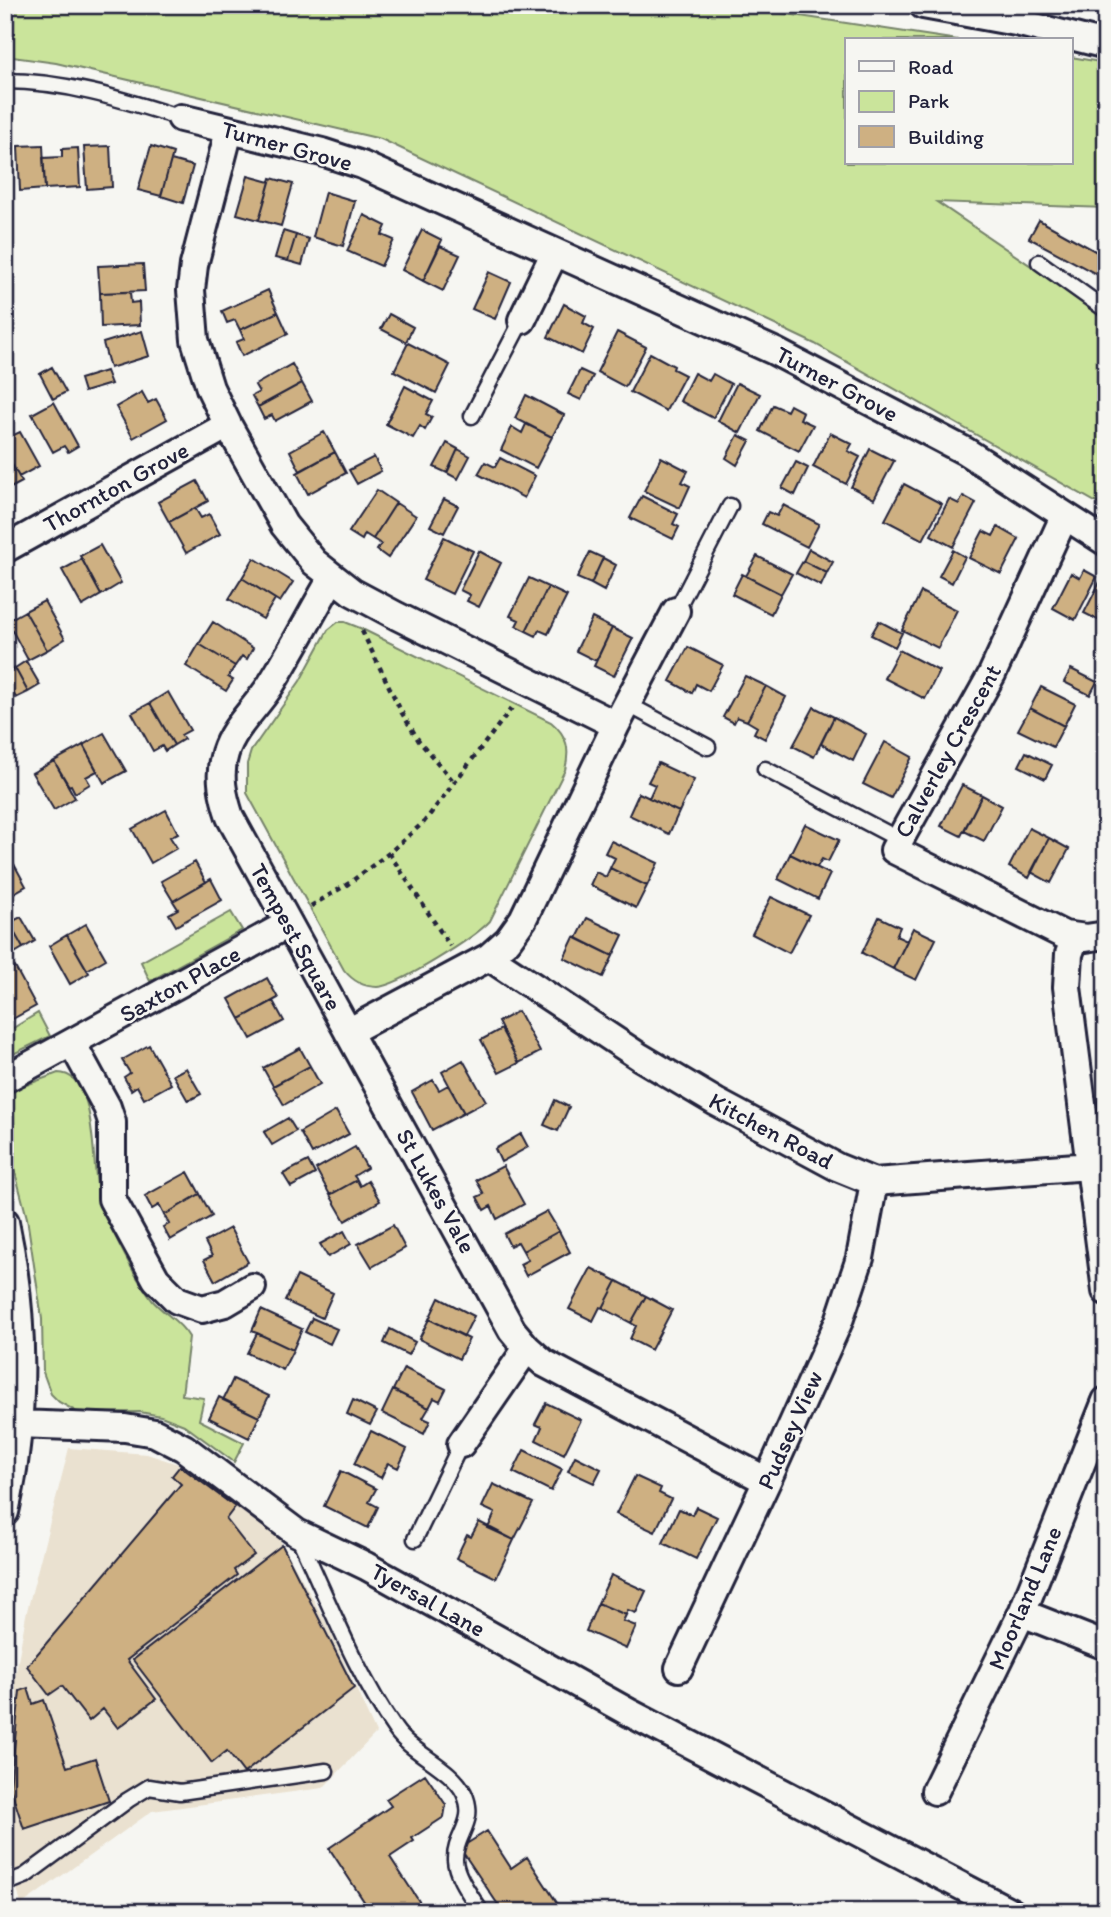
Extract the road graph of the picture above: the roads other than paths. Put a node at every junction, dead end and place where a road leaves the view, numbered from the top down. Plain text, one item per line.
1 (923, 5) edge
2 (1106, 45) edge
3 (5, 81) edge
4 (181, 118) joint
5 (229, 131) junction
6 (554, 254) junction
7 (1039, 262) dead end
8 (1106, 310) edge
9 (522, 320) joint
10 (472, 416) dead end
11 (228, 425) junction
12 (730, 506) dead end
13 (1064, 517) junction
14 (1106, 542) edge
15 (5, 549) edge
16 (342, 585) junction
17 (676, 611) joint
18 (622, 715) junction
19 (708, 747) dead end
20 (765, 769) dead end
21 (900, 841) junction
22 (288, 924) junction
23 (1106, 936) edge
24 (1075, 938) junction
25 (478, 964) junction
26 (348, 1032) junction
27 (72, 1043) junction
28 (5, 1079) edge
29 (1090, 1166) junction
30 (874, 1182) junction
31 (5, 1222) edge
32 (252, 1287) dead end
33 (1106, 1291) edge
34 (11, 1310) edge
35 (527, 1348) junction
36 (1106, 1401) edge
37 (18, 1424) junction
38 (461, 1444) joint
39 (10, 1474) edge
40 (767, 1481) junction
41 (5, 1512) edge
42 (297, 1533) junction
43 (415, 1539) dead end
44 (1022, 1613) junction
45 (1106, 1646) edge
46 (679, 1668) dead end
47 (326, 1771) dead end
48 (935, 1791) dead end
49 (5, 1884) edge
50 (481, 1912) edge
51 (1011, 1912) edge

1 - 2 street
3 - 4 lane, Turner Grove
4 - 5 street, Turner Grove
5 - 6 street, Turner Grove
5 - 11 street
6 - 9 street
6 - 13 street, Turner Grove
7 - 8 lane
9 - 10 lane
11 - 15 street, Thornton Grove
11 - 16 street
12 - 17 lane
13 - 14 street, Turner Grove
13 - 21 street, Calverley Crescent
16 - 18 street
16 - 22 street, Tempest Square
17 - 18 street, Tempest Square
18 - 19 lane
18 - 25 street, Tempest Square
20 - 21 lane
21 - 24 street, Calverley Crescent
22 - 26 street, Tempest Square
22 - 27 street, Saxton Place
23 - 24 street, Calverley Crescent
24 - 29 street
25 - 26 street, Tempest Square
25 - 30 street, Kitchen Road
26 - 35 street, St Lukes Vale
27 - 28 street, Saxton Place
27 - 32 street
29 - 30 street, Kitchen Road
29 - 33 street
30 - 40 street, Pudsey View
31 - 34 street
34 - 37 street
35 - 38 street
35 - 40 street, St Lukes Vale
36 - 44 street, Moorland Lane
37 - 39 street
37 - 42 street, Tyersal Lane
38 - 43 lane
39 - 41 street
40 - 46 street, Pudsey View
42 - 50 lane
42 - 51 street, Tyersal Lane
44 - 45 street
44 - 48 street, Moorland Lane
47 - 49 lane

